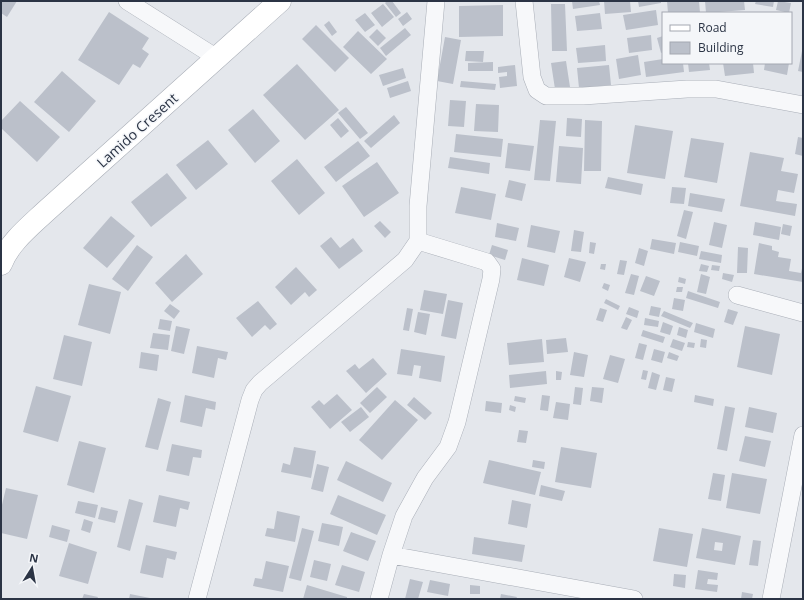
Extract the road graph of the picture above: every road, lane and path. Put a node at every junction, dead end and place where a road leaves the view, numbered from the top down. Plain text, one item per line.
1 (127, 1) edge
2 (280, 1) edge
3 (436, 1) edge
4 (524, 1) edge
5 (217, 58) junction
6 (803, 105) edge
7 (418, 240) junction
8 (1, 264) edge
9 (736, 295) dead end
10 (803, 313) edge
11 (803, 435) edge
12 (391, 555) junction
13 (197, 599) edge
14 (379, 599) edge
15 (634, 599) edge
16 (771, 599) edge

1 - 5 street
2 - 5 street, Lamido Cresent
3 - 7 street
4 - 6 street
5 - 8 street, Lamido Cresent
7 - 12 street
7 - 13 street
9 - 10 street
11 - 16 street
12 - 14 street
12 - 15 street

